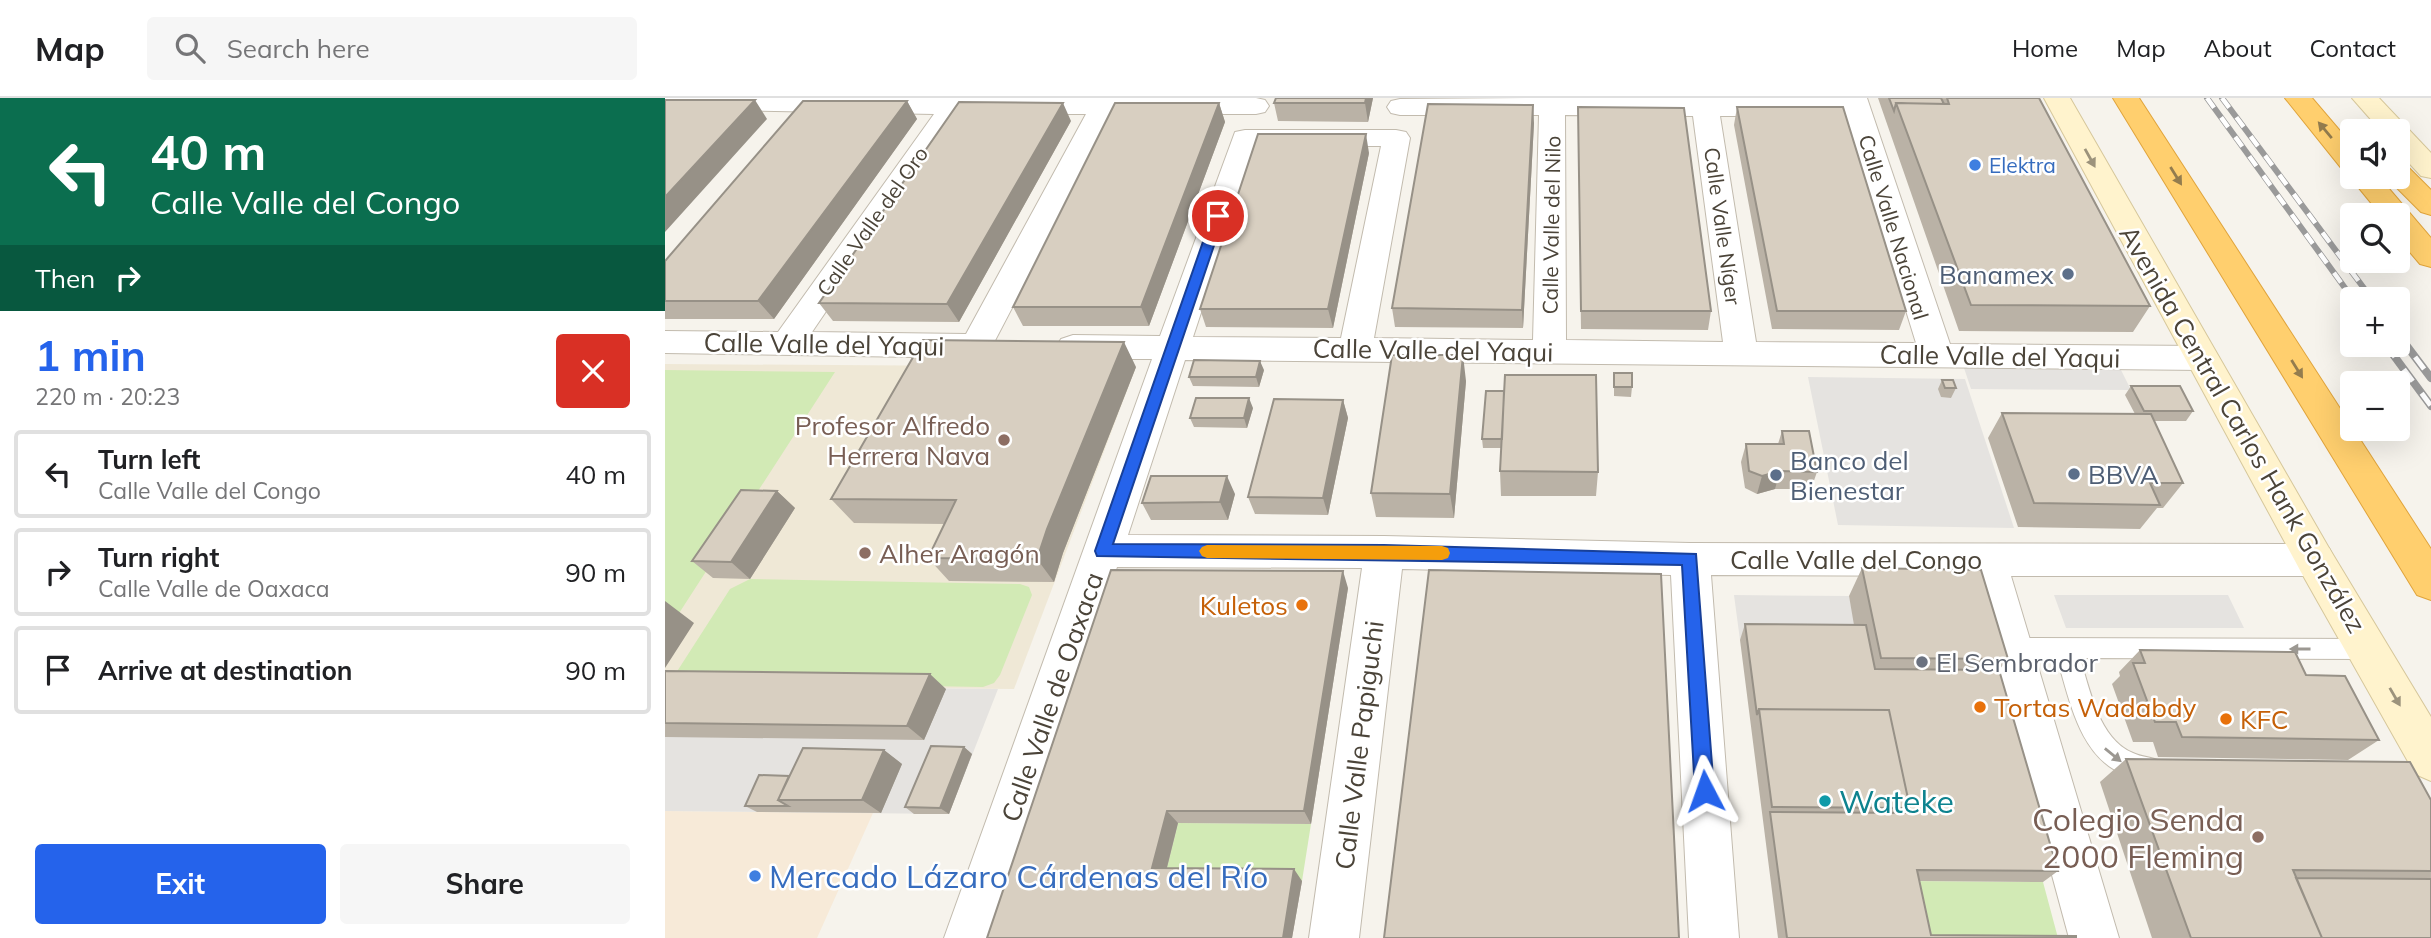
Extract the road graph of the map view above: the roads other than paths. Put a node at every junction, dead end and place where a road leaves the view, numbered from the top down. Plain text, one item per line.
1 (2057, 98) edge
2 (2126, 98) edge
3 (2298, 98) edge
4 (2326, 98) edge
5 (2365, 98) edge
6 (665, 101) edge
7 (807, 101) edge
8 (955, 102) edge
9 (1106, 102) edge
10 (1552, 103) edge
11 (1705, 103) edge
12 (1856, 103) edge
13 (1400, 107) dead end
14 (2346, 119) edge
15 (2385, 119) edge
16 (1251, 122) junction
17 (779, 133) edge
18 (2410, 147) edge
19 (2340, 149) edge
20 (2431, 170) edge
21 (2410, 185) edge
22 (2374, 189) edge
23 (2386, 203) edge
24 (2431, 206) edge
25 (2410, 232) edge
26 (2431, 257) edge
27 (981, 335) junction
28 (665, 342) edge
29 (787, 344) junction
30 (1173, 348) junction
31 (1355, 349) junction
32 (1549, 351) junction
33 (1741, 353) junction
34 (1937, 356) junction
35 (2202, 358) junction
36 (1103, 551) junction
37 (1384, 552) junction
38 (1690, 559) junction
39 (1986, 559) junction
40 (2315, 560) junction
41 (2431, 583) edge
42 (2010, 648) junction
43 (2066, 649) junction
44 (2368, 649) junction
45 (2426, 768) edge
46 (2170, 769) edge
47 (969, 938) edge
48 (1334, 938) edge
49 (1714, 938) edge
50 (2094, 938) edge

1 -> 35 main road, Avenida Central Carlos Hank González
2 -> 41 highway
19 -> 3 highway
4 - 14 highway
5 - 15 main road
6 - 7 street
7 - 8 street
7 - 17 street
8 - 9 street
8 - 29 street, Calle Valle del Oro
9 - 16 street
9 - 27 street
10 - 11 street
10 - 13 street
10 - 32 street, Calle Valle del Nilo
11 - 12 street
11 - 33 street, Calle Valle Níger
12 - 34 street, Calle Valle Nacional
16 - 30 street, Calle Valle de Oaxaca
16 - 31 street
18 - 20 main road
21 - 24 highway
22 - 23 highway
25 - 26 highway
27 - 29 street, Calle Valle del Yaqui
27 - 30 street, Calle Valle del Yaqui
28 - 29 street, Calle Valle del Yaqui
30 - 31 street, Calle Valle del Yaqui
30 - 36 street, Calle Valle de Oaxaca
31 - 32 street, Calle Valle del Yaqui
32 - 33 street, Calle Valle del Yaqui
33 - 34 street, Calle Valle del Yaqui
34 - 35 street, Calle Valle del Yaqui
35 - 40 main road, Avenida Central Carlos Hank González
36 - 37 street, Calle Valle del Congo
36 - 47 street, Calle Valle de Oaxaca
37 - 38 street, Calle Valle del Congo
37 - 48 street, Calle Valle Papiguchi
38 - 39 street, Calle Valle del Congo
38 - 49 street
39 - 40 street, Calle Valle del Congo
39 - 42 street
40 - 44 main road, Avenida Central Carlos Hank González
42 - 43 lane
42 - 50 street
44 -> 43 lane
43 -> 46 lane
44 -> 45 main road, Avenida Central Carlos Hank González

